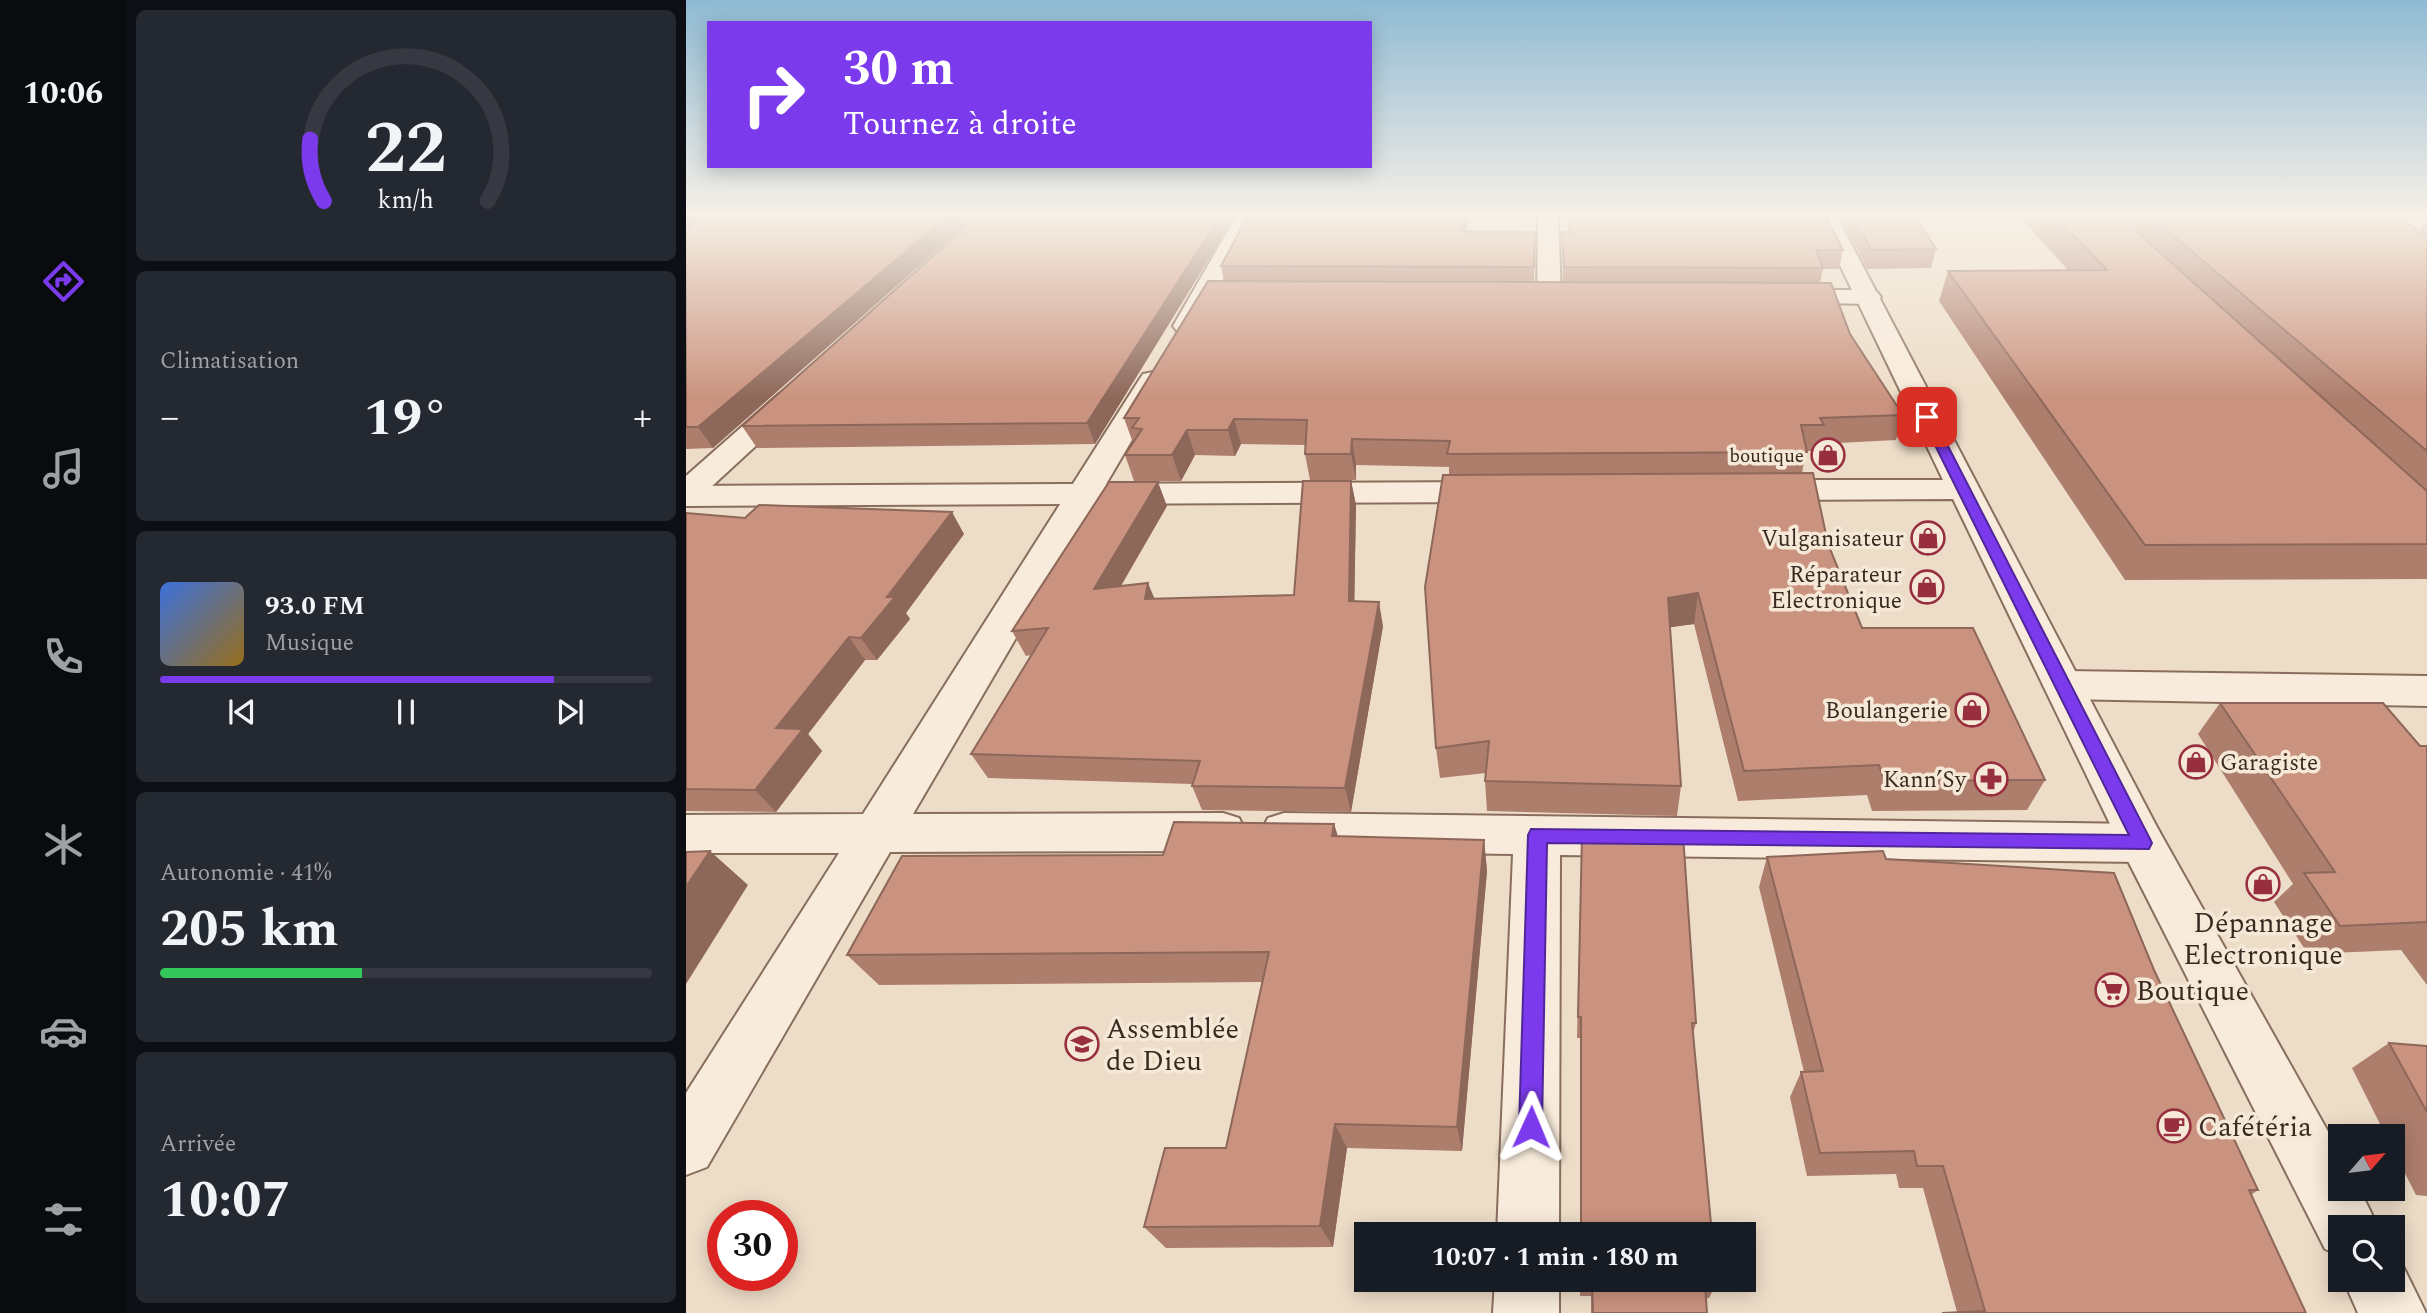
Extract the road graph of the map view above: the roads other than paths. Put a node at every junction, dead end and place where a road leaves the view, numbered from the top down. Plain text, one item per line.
1 (1226, 276) edge
2 (1549, 276) edge
3 (1858, 276) edge
4 (1522, 296) edge
5 (1549, 296) junction
6 (1577, 296) edge
7 (1758, 296) edge
8 (1869, 297) junction
9 (809, 382) edge
10 (1962, 489) junction
11 (1739, 491) edge
12 (1516, 492) edge
13 (686, 494) edge
14 (1083, 494) junction
15 (2063, 685) junction
16 (2427, 691) edge
17 (877, 832) junction
18 (686, 834) edge
19 (1537, 835) junction
20 (2143, 843) junction
21 (686, 1146) edge
22 (2341, 1215) edge
23 (1528, 1222) edge
24 (1527, 1292) edge
25 (2382, 1292) edge
26 (1526, 1313) edge
27 (2393, 1313) edge

1 - 14 street
2 - 5 street
3 - 8 street
4 - 5 street
5 - 6 street
7 - 8 street
8 - 10 street
9 - 13 street
10 - 11 street
10 - 15 street
12 - 14 street
13 - 14 street
14 - 17 street
15 - 16 street
15 - 20 street
17 - 18 street
17 - 19 street
17 - 21 street
19 - 20 street
19 - 23 street
20 - 22 street
24 - 26 street
25 - 27 street

